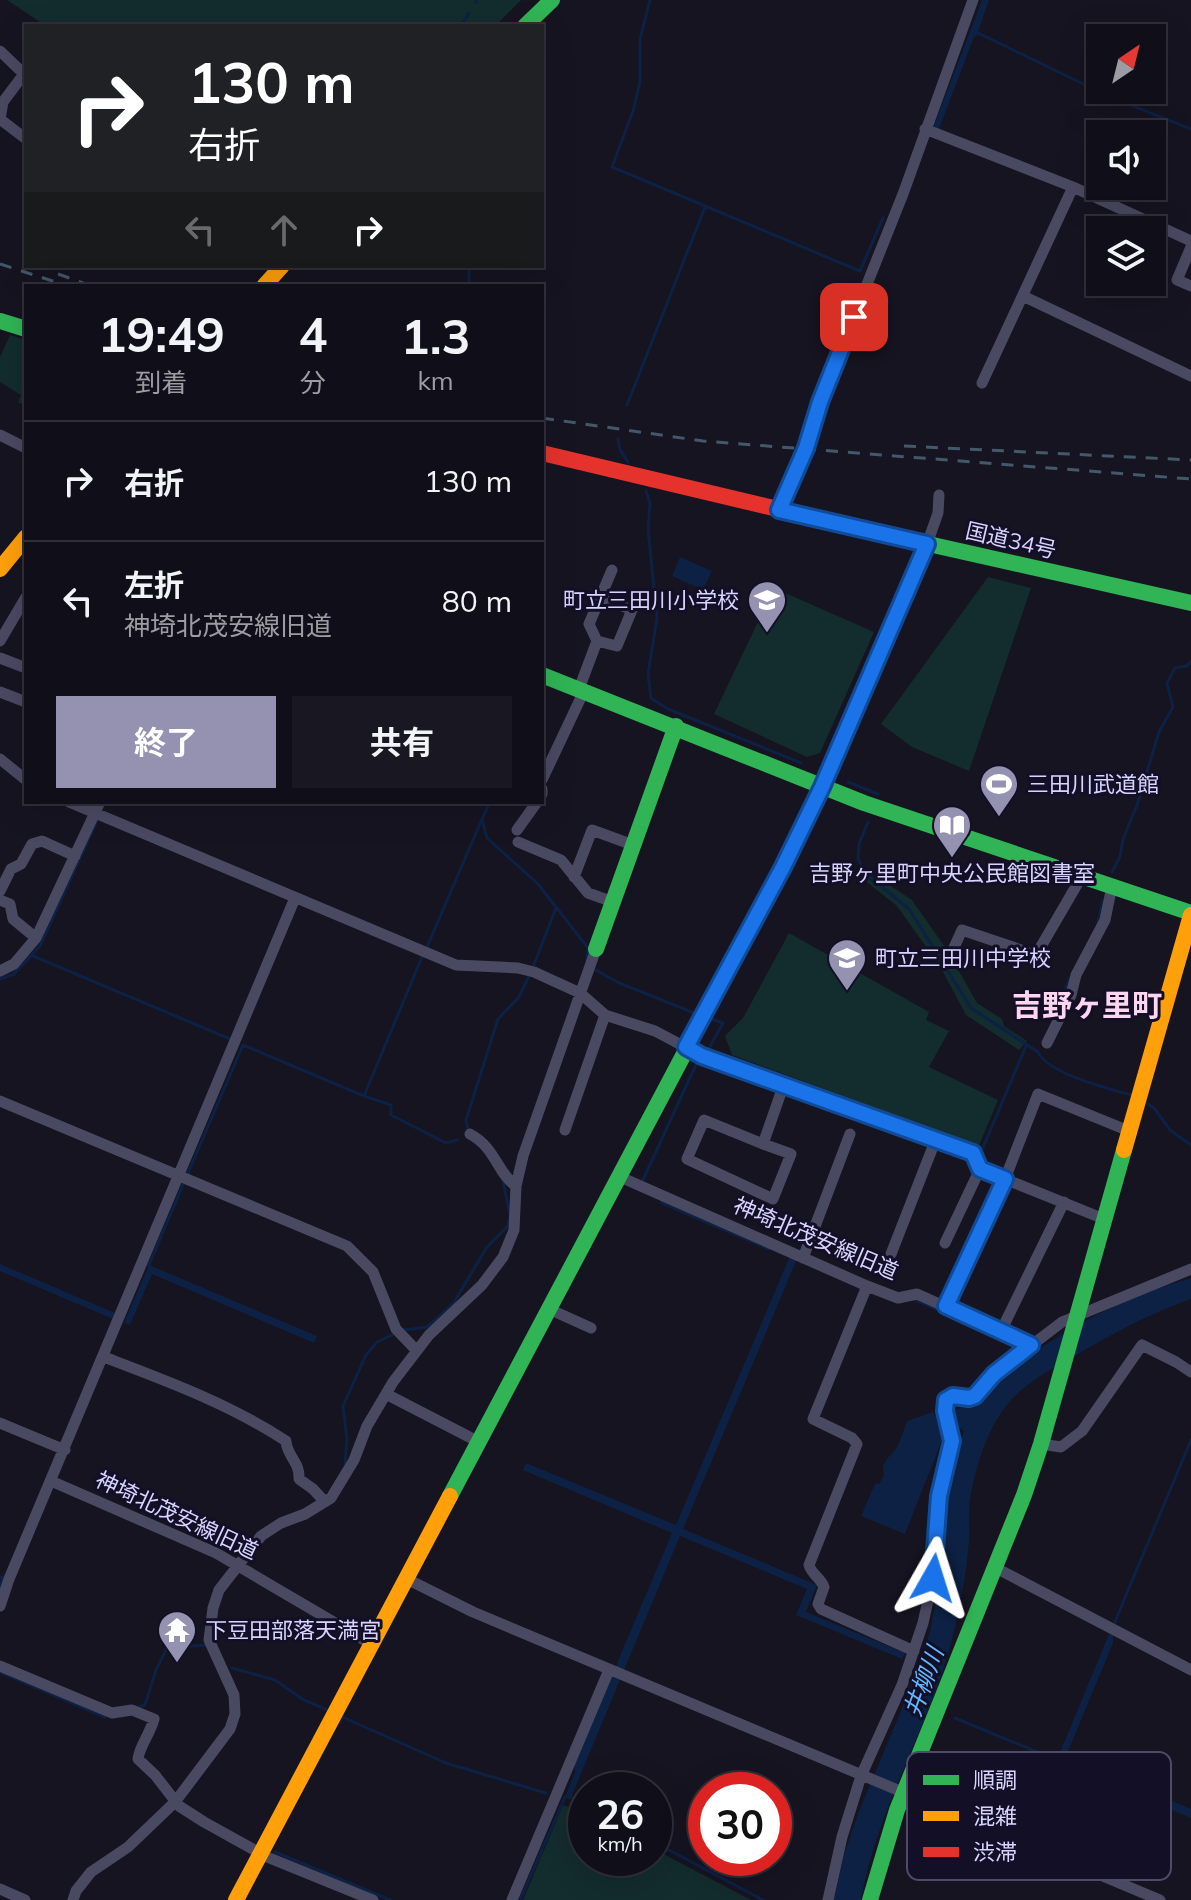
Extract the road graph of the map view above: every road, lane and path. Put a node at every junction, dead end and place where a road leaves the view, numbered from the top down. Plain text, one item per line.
1 (973, 0) edge
2 (550, 1) edge
3 (527, 24) edge
4 (0, 51) edge
5 (24, 74) edge
6 (24, 74) edge
7 (925, 129) junction
8 (24, 137) edge
9 (1073, 187) junction
10 (1191, 241) edge
11 (1191, 247) edge
12 (280, 268) edge
13 (266, 284) edge
14 (1191, 286) edge
15 (1023, 296) junction
16 (0, 321) edge
17 (24, 328) edge
18 (1191, 376) edge
19 (982, 383) dead end
20 (0, 435) edge
21 (24, 447) edge
22 (544, 453) edge
23 (939, 495) dead end
24 (779, 510) junction
25 (24, 542) edge
26 (927, 544) junction
27 (0, 569) edge
28 (612, 570) dead end
29 (601, 597) junction
30 (24, 600) edge
31 (1191, 603) edge
32 (0, 641) edge
33 (597, 641) junction
34 (0, 658) edge
35 (24, 667) edge
36 (544, 676) edge
37 (581, 690) junction
38 (0, 692) edge
39 (24, 701) edge
40 (676, 726) junction
41 (0, 759) edge
42 (544, 775) edge
43 (24, 778) edge
44 (822, 787) junction
45 (73, 804) edge
46 (99, 804) edge
47 (536, 804) edge
48 (94, 814) junction
49 (633, 845) junction
50 (75, 856) junction
51 (1082, 876) junction
52 (574, 877) junction
53 (1112, 886) junction
54 (0, 891) edge
55 (295, 898) junction
56 (0, 900) edge
57 (613, 902) junction
58 (1191, 914) edge
59 (36, 938) junction
60 (596, 949) joint
61 (952, 952) dead end
62 (0, 971) edge
63 (580, 993) junction
64 (605, 1015) junction
65 (1047, 1043) dead end
66 (686, 1047) junction
67 (784, 1084) junction
68 (0, 1101) edge
69 (565, 1130) dead end
70 (1129, 1131) junction
71 (470, 1134) dead end
72 (850, 1134) dead end
73 (936, 1139) junction
74 (763, 1144) junction
75 (980, 1169) junction
76 (180, 1176) junction
77 (618, 1176) junction
78 (1005, 1179) junction
79 (516, 1186) junction
80 (1064, 1202) junction
81 (1104, 1219) junction
82 (945, 1243) dead end
83 (891, 1254) dead end
84 (803, 1258) junction
85 (1191, 1269) edge
86 (867, 1286) junction
87 (946, 1306) junction
88 (549, 1309) junction
89 (1075, 1320) junction
90 (591, 1328) dead end
91 (1001, 1331) junction
92 (1031, 1345) junction
93 (416, 1350) junction
94 (104, 1357) junction
95 (1191, 1372) edge
96 (386, 1394) junction
97 (0, 1423) edge
98 (479, 1442) junction
99 (1041, 1444) junction
100 (65, 1450) junction
101 (51, 1481) junction
102 (323, 1500) junction
103 (233, 1563) junction
104 (994, 1567) junction
105 (407, 1579) junction
106 (0, 1606) edge
107 (371, 1644) junction
108 (914, 1651) junction
109 (0, 1666) edge
110 (1191, 1670) edge
111 (615, 1673) junction
112 (919, 1752) edge
113 (865, 1777) junction
114 (907, 1781) edge
115 (902, 1793) junction
116 (907, 1795) edge
117 (173, 1798) junction
118 (261, 1853) junction
119 (1112, 1880) edge
120 (0, 1889) edge
121 (25, 1900) edge
122 (73, 1900) edge
123 (236, 1900) edge
124 (373, 1900) edge
125 (512, 1900) edge
126 (828, 1900) edge
127 (870, 1900) edge
128 (1160, 1900) edge

1 - 7 street
2 - 3 main road
4 - 5 street
6 - 8 street
7 - 9 street
7 - 24 street
9 - 10 street
9 - 15 street
11 - 14 street
12 - 13 main road
15 - 18 street
15 - 19 street
16 - 17 main road
20 - 21 street
22 - 24 main road, 国道34号
23 - 26 street
24 - 26 main road, 国道34号
25 - 27 main road
26 - 31 main road, 国道34号
26 - 44 main road
28 - 29 street
29 - 33 street
29 - 33 street
30 - 32 street
33 - 37 street
34 - 35 street
36 - 37 main road
37 - 40 main road
37 - 42 street
38 - 39 street
40 - 44 main road
40 - 49 main road
41 - 43 street
44 - 51 main road
44 - 66 main road
45 - 48 street
46 - 48 street
47 - 52 street
48 - 50 street
48 - 55 street
49 - 52 street
49 - 57 main road
50 - 54 street
50 - 59 street
51 - 53 main road
51 - 61 street
52 - 57 street
53 - 58 main road
53 - 65 street
55 - 63 street
55 - 76 street
56 - 59 street
57 - 60 main road
58 - 70 main road
59 - 62 street
60 - 63 street
63 - 64 street
63 - 79 street
64 - 66 street
64 - 69 street
66 - 67 street
66 - 77 main road
67 - 73 street
67 - 74 street
68 - 76 street
70 - 78 street
70 - 81 main road
71 - 79 street
72 - 84 street
73 - 75 street
73 - 83 street
74 - 74 street
75 - 78 street
75 - 82 street
76 - 93 street
76 - 94 street
77 - 84 street, 神埼北茂安線旧道
77 - 88 main road
78 - 80 street
78 - 87 street
79 - 93 street
80 - 81 street
80 - 91 street
81 - 89 main road
84 - 86 street, 神埼北茂安線旧道
85 - 89 street
86 - 87 street, 神埼北茂安線旧道
86 - 108 street
87 - 91 street, 神埼北茂安線旧道
88 - 90 street
88 - 98 main road
89 - 92 street
89 - 99 main road
91 - 92 street, 神埼北茂安線旧道
92 - 108 street
93 - 96 street
94 - 100 street
94 - 102 street
95 - 99 street
96 - 98 street
96 - 102 street
97 - 100 street
98 - 105 main road
99 - 104 main road
100 - 101 street
101 - 103 street, 神埼北茂安線旧道
101 - 106 street
102 - 103 street
103 - 107 street, 神埼北茂安線旧道
103 - 117 street
104 - 110 street
104 - 112 main road
105 - 107 main road
105 - 111 street
107 - 118 main road
108 - 113 street
109 - 117 street
111 - 113 street
111 - 125 street
113 - 115 street
113 - 126 street
114 - 115 main road
115 - 116 street
115 - 127 main road
117 - 118 street
117 - 122 street
118 - 123 main road
118 - 124 street
119 - 128 street
120 - 121 street

